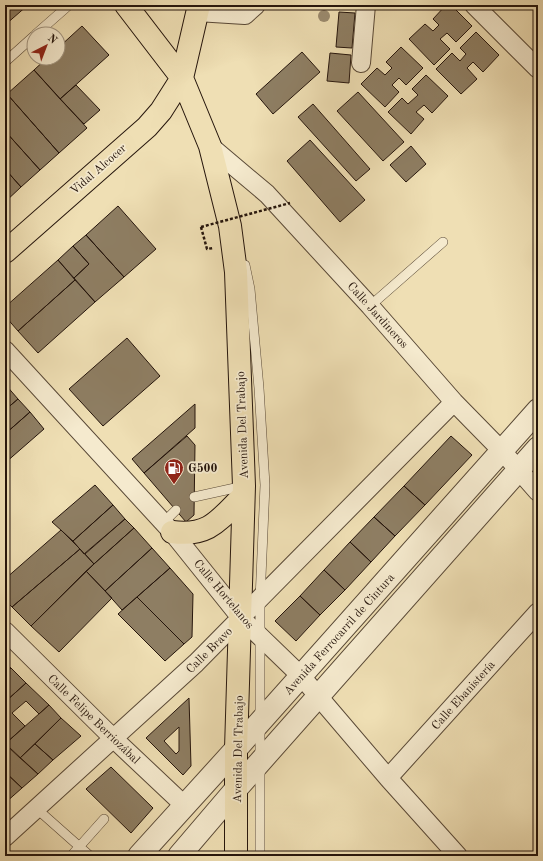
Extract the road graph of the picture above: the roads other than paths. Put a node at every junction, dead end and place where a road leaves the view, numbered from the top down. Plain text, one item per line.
1 (69, 5) edge
2 (126, 5) edge
3 (134, 5) edge
4 (256, 5) edge
5 (366, 5) edge
6 (474, 5) edge
7 (198, 8) edge
8 (45, 26) edge
9 (26, 43) edge
10 (5, 62) edge
11 (361, 63) dead end
12 (538, 69) edge
13 (183, 74) junction
14 (215, 151) junction
15 (443, 242) dead end
16 (5, 252) edge
17 (370, 306) junction
18 (5, 350) edge
19 (454, 402) junction
20 (538, 410) edge
21 (538, 448) edge
22 (502, 451) junction
23 (519, 469) junction
24 (244, 491) junction
25 (538, 492) edge
26 (194, 497) dead end
27 (170, 522) junction
28 (260, 600) junction
29 (538, 612) edge
30 (241, 618) junction
31 (5, 631) edge
32 (260, 636) junction
33 (301, 676) junction
34 (319, 696) junction
35 (259, 724) junction
36 (114, 740) junction
37 (236, 749) junction
38 (259, 763) junction
39 (388, 778) junction
40 (237, 788) junction
41 (184, 805) junction
42 (37, 809) junction
43 (104, 819) dead end
44 (5, 838) edge
45 (79, 847) junction
46 (71, 856) edge
47 (90, 856) edge
48 (139, 856) edge
49 (179, 856) edge
50 (236, 856) edge
51 (260, 856) edge
52 (458, 856) edge

1 - 8 lane
2 - 13 main road, Avenida Del Trabajo
3 - 13 lane
4 - 7 street
5 - 11 street
6 - 12 street
7 - 13 main road
9 - 10 lane
13 - 14 main road, Avenida Del Trabajo
13 - 16 main road, Vidal Alcocer
14 - 17 street, Calle Jardineros
14 - 24 main road, Avenida Del Trabajo
14 - 28 lane
15 - 17 lane
17 - 19 street, Calle Jardineros
18 - 27 street, Calle Hortelanos
19 - 22 street, Calle Jardineros
19 - 28 street, Calle Bravo
20 - 22 street, Avenida Ferrocarril de Cintura
21 - 23 street
22 - 23 street, Calle Jardineros
22 - 33 street, Avenida Ferrocarril de Cintura
23 - 25 street, Calle Jardineros
23 - 34 street
24 - 26 lane
24 - 27 main road
24 - 30 main road, Avenida Del Trabajo
27 - 30 street, Calle Hortelanos
28 - 30 street, Calle Bravo
28 - 32 lane
29 - 39 street, Calle Ebanistería
30 - 32 street, Calle Hortelanos
30 - 36 street, Calle Bravo
30 - 37 main road, Avenida Del Trabajo
31 - 36 street, Calle Felipe Berriozábal
32 - 33 street, Calle Hortelanos
32 - 35 lane
33 - 34 street, Calle Hortelanos
33 - 35 street, Avenida Ferrocarril de Cintura
34 - 38 street
34 - 39 street, Calle Hortelanos
35 - 37 street, Avenida Ferrocarril de Cintura
35 - 38 lane
36 - 41 street, Calle Felipe Berriozábal
36 - 42 street, Calle Bravo
37 - 40 main road, Avenida Del Trabajo
37 - 41 street, Avenida Ferrocarril de Cintura
38 - 40 street
38 - 51 lane
39 - 52 street, Calle Hortelanos
40 - 49 street
40 - 50 main road, Avenida Del Trabajo
41 - 48 street, Avenida Ferrocarril de Cintura
42 - 44 street, Calle Bravo
42 - 45 lane
43 - 45 lane
45 - 46 lane
45 - 47 lane

